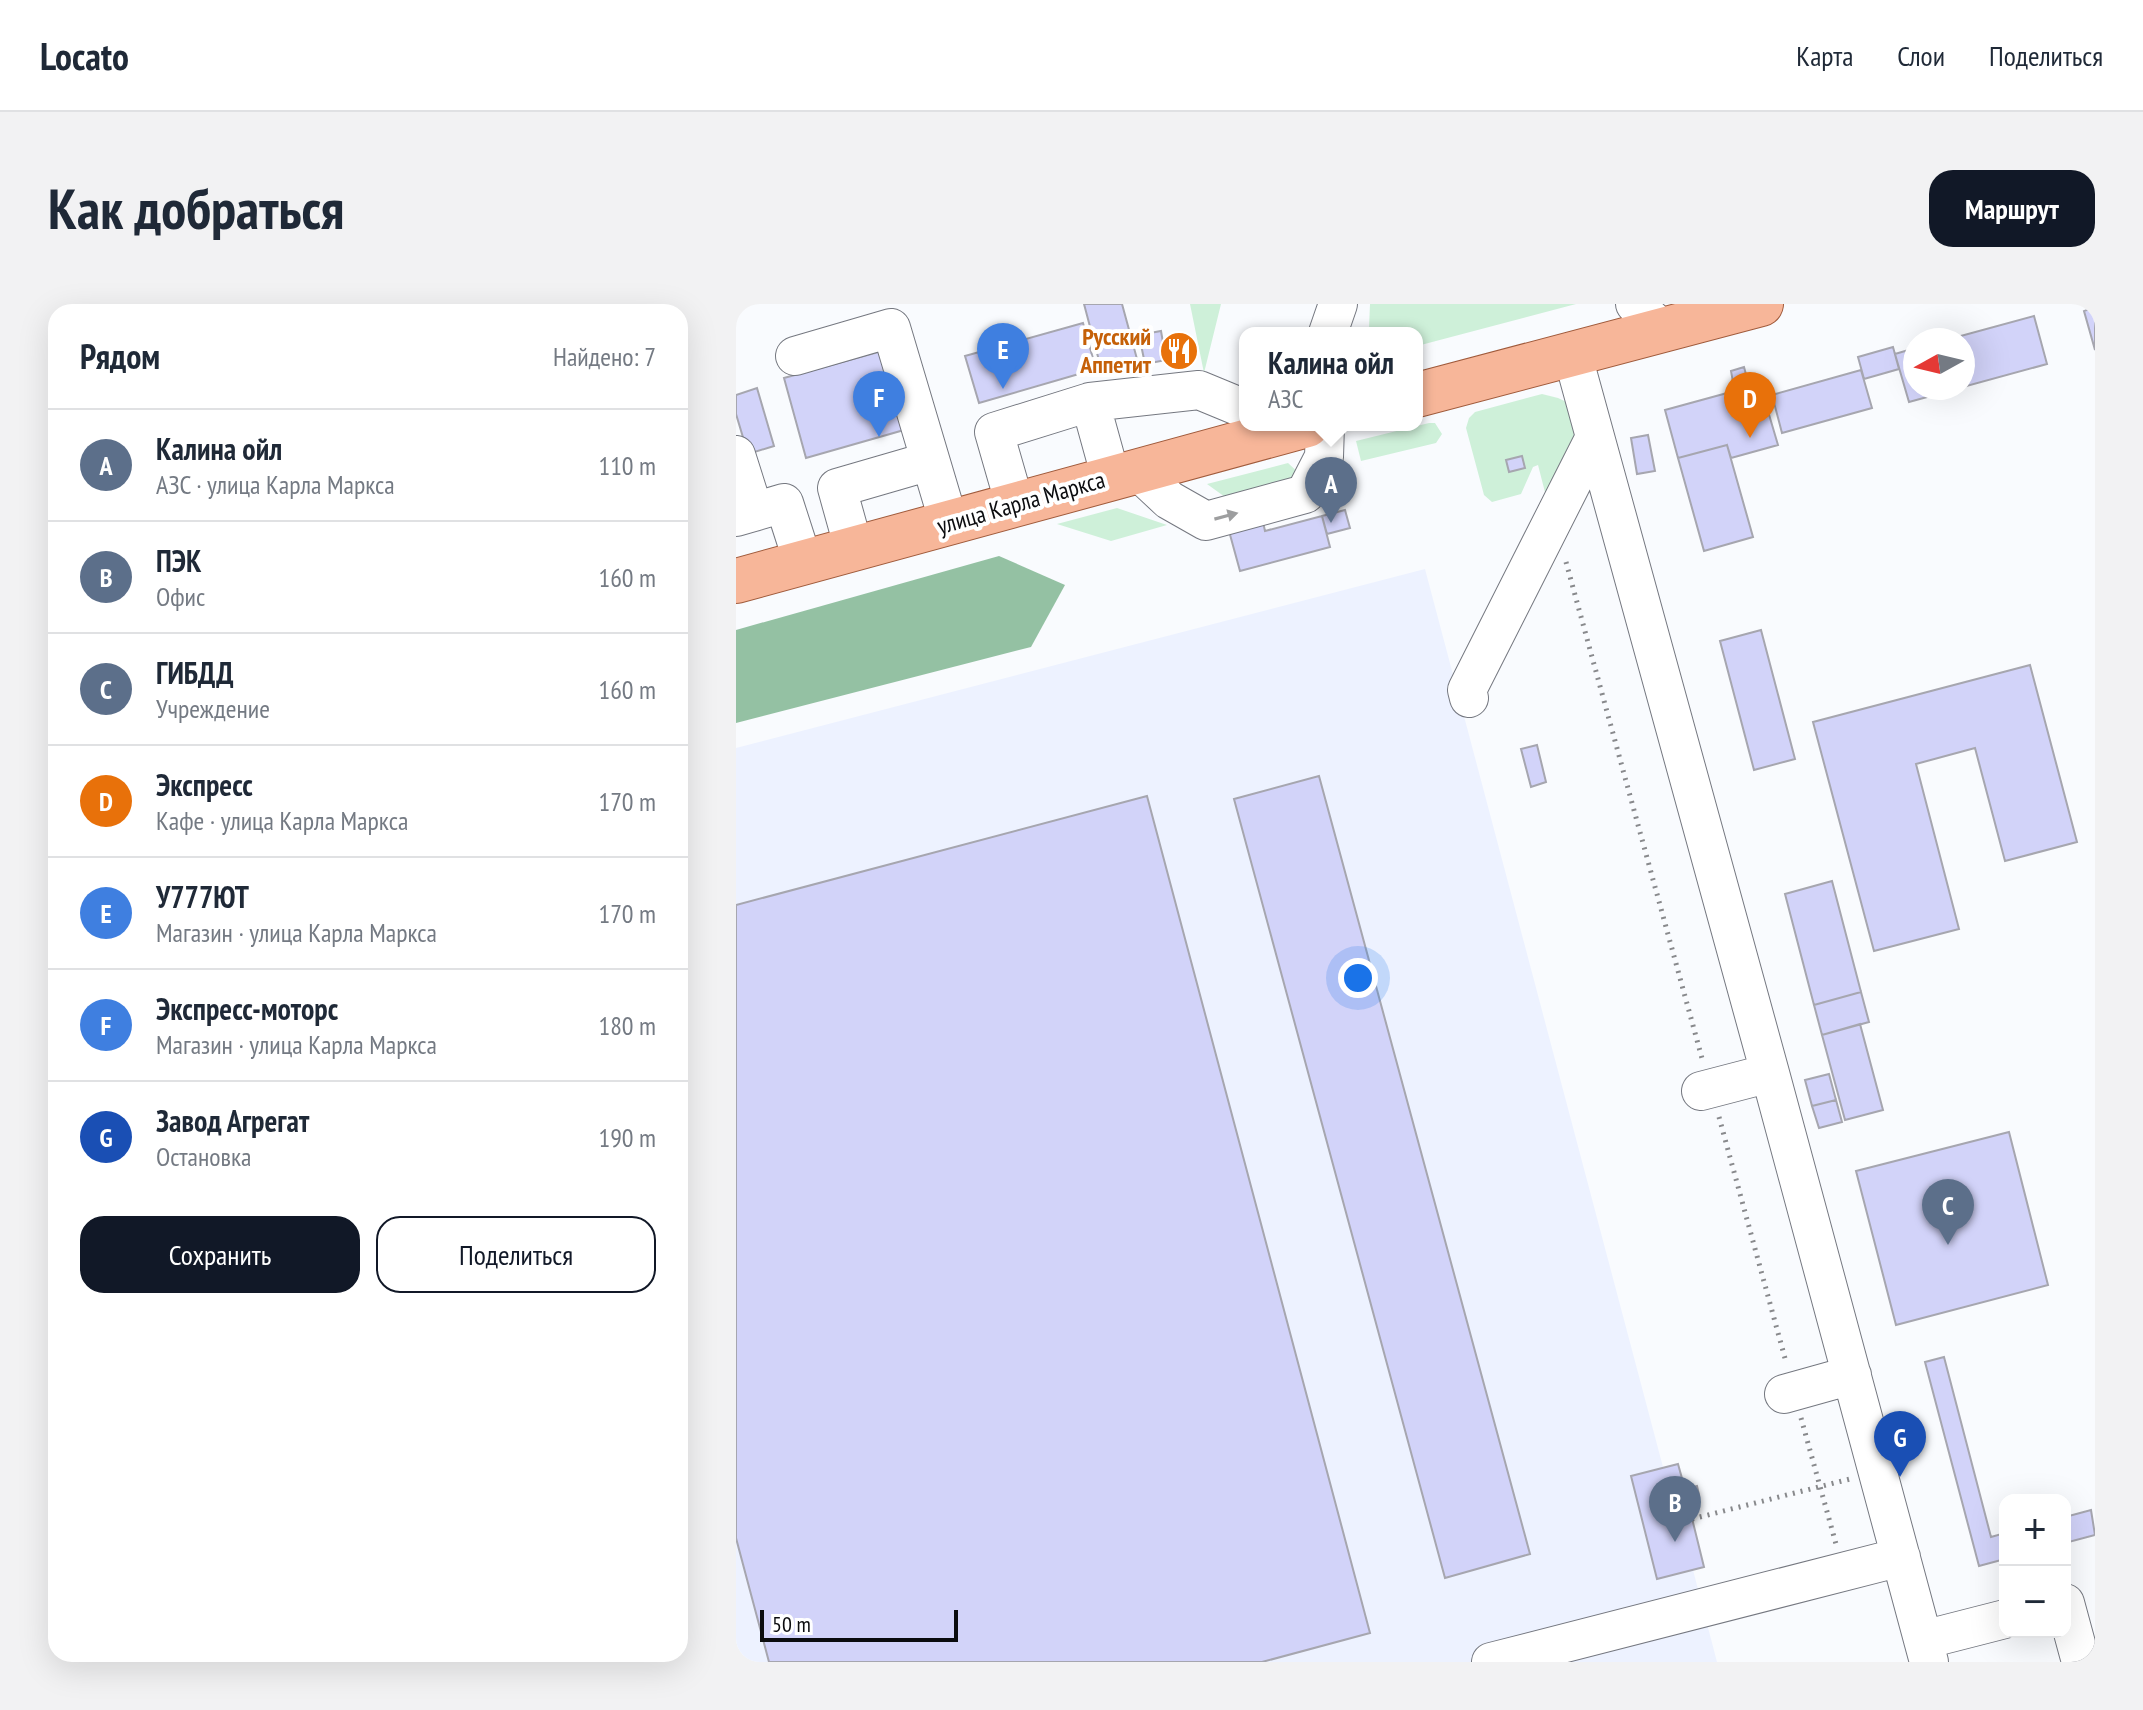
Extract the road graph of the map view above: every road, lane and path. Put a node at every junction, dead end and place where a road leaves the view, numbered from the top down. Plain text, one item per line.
1 (1338, 304) edge
2 (1761, 304) edge
3 (1649, 317) edge
4 (1330, 327) edge
5 (1572, 353) junction
6 (795, 356) dead end
7 (1423, 393) edge
8 (1090, 402) junction
9 (1239, 407) edge
10 (1283, 431) edge
11 (1306, 431) edge
12 (1595, 437) junction
13 (736, 455) edge
14 (930, 461) junction
15 (1124, 474) junction
16 (1015, 505) junction
17 (745, 514) edge
18 (1554, 518) junction
19 (949, 523) junction
20 (854, 549) junction
21 (803, 562) junction
22 (736, 581) edge
23 (1469, 698) dead end
24 (1770, 1073) junction
25 (1706, 1090) junction
26 (1852, 1375) junction
27 (1789, 1392) junction
28 (1879, 1472) junction
29 (1820, 1487) junction
30 (1692, 1519) dead end
31 (1901, 1557) junction
32 (1843, 1572) junction
33 (2095, 1595) edge
34 (2071, 1602) edge
35 (1999, 1621) edge
36 (2071, 1626) edge
37 (1926, 1651) edge
38 (1491, 1662) edge
39 (2081, 1662) edge

1 - 4 street
2 - 3 main road
3 - 5 main road
5 - 7 main road
5 - 12 street
6 - 14 street
8 - 9 street
8 - 15 street
8 - 16 street
10 - 15 main road, улица Карла Маркса
15 -> 11 street
12 - 18 street
12 - 24 street
13 - 17 street
14 - 19 street
14 - 20 street
15 - 16 main road, улица Карла Маркса
16 - 19 main road, улица Карла Маркса
17 - 21 street
18 - 23 street
18 - 25 path
19 - 20 main road, улица Карла Маркса
20 - 21 main road, улица Карла Маркса
21 - 22 main road, улица Карла Маркса
24 - 25 street
24 - 26 street
25 - 27 path
26 - 27 street
26 - 28 street
27 - 29 path
28 - 29 path
28 - 31 street
29 - 30 path
29 - 32 path
31 - 32 street
31 - 37 street
32 - 38 street
33 - 34 street
35 - 37 street
36 - 39 street

